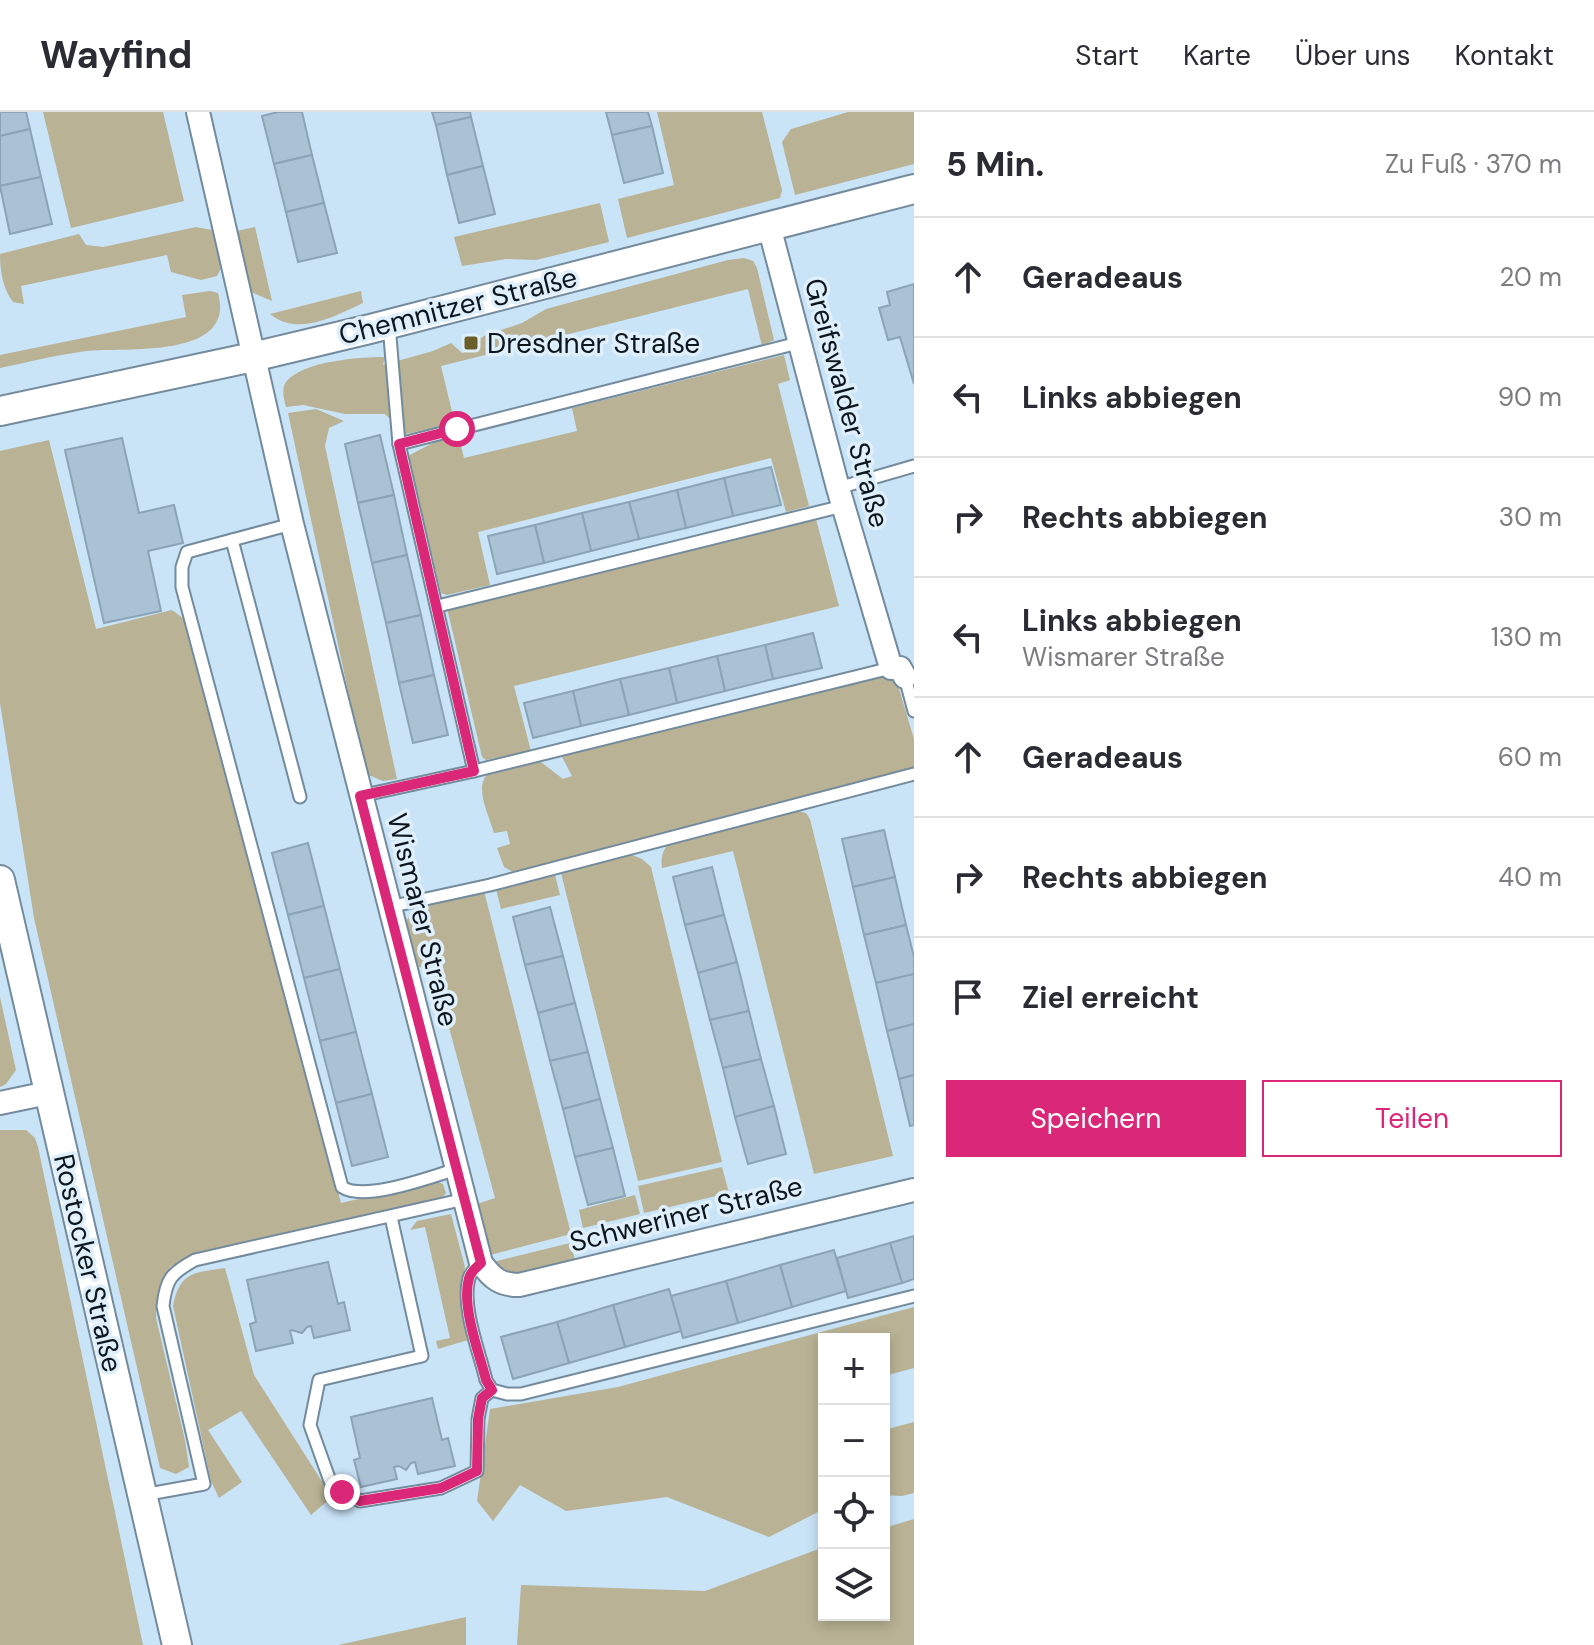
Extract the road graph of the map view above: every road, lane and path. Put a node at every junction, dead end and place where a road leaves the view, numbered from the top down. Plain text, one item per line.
1 (198, 112) edge
2 (914, 189) edge
3 (769, 226) junction
4 (389, 324) junction
5 (798, 343) junction
6 (253, 357) junction
7 (0, 411) edge
8 (399, 444) junction
9 (914, 466) edge
10 (841, 497) junction
11 (292, 524) junction
12 (232, 540) junction
13 (438, 606) junction
14 (898, 672) junction
15 (914, 711) edge
16 (474, 771) junction
17 (914, 774) edge
18 (360, 796) junction
19 (300, 797) dead end
20 (0, 880) edge
21 (389, 907) junction
22 (48, 1093) junction
23 (0, 1103) edge
24 (457, 1169) junction
25 (914, 1190) edge
26 (465, 1199) junction
27 (391, 1217) junction
28 (481, 1263) junction
29 (914, 1296) edge
30 (492, 1390) junction
31 (143, 1495) junction
32 (177, 1645) edge

1 - 6 street
2 - 3 street, Chemnitzer Straße
3 - 4 street, Chemnitzer Straße
3 - 5 street, Greifswalder Straße
4 - 6 street, Chemnitzer Straße
4 - 8 lane
5 - 8 lane
5 - 10 street, Greifswalder Straße
6 - 7 street, Chemnitzer Straße
6 - 11 street, Wismarer Straße
8 - 13 lane
9 - 10 lane
10 - 13 lane
10 - 14 street, Greifswalder Straße
11 - 12 lane
11 - 18 street, Wismarer Straße
12 - 19 lane
12 - 24 lane
13 - 16 lane
14 - 15 lane
14 - 16 lane
16 - 18 lane
17 - 21 lane
18 - 21 street, Wismarer Straße
20 - 22 street, Rostocker Straße
21 - 24 street, Wismarer Straße
22 - 23 street
22 - 31 street, Rostocker Straße
24 - 26 street, Wismarer Straße
25 - 28 street, Schweriner Straße
26 - 27 lane
26 - 28 street, Wismarer Straße
27 - 30 lane
27 - 31 lane
28 - 30 lane
29 - 30 lane
31 - 32 street, Rostocker Straße

